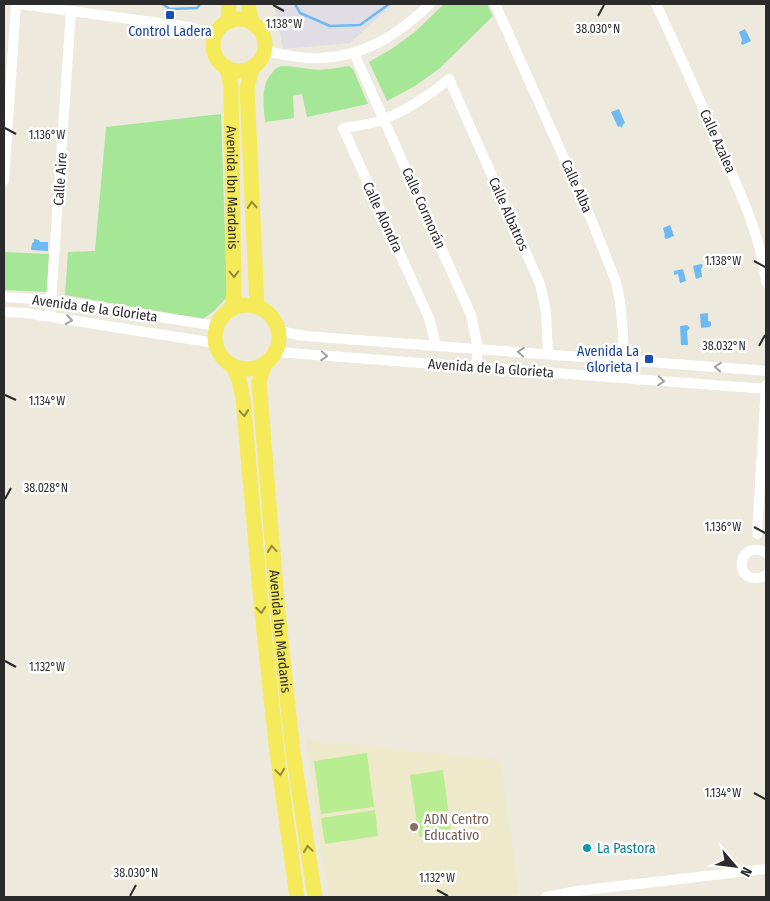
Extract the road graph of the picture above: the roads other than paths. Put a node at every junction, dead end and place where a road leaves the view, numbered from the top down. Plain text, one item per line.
1 (18, 4) edge
2 (229, 4) edge
3 (248, 4) edge
4 (430, 4) edge
5 (495, 4) edge
6 (656, 4) edge
7 (71, 11) junction
8 (228, 22) junction
9 (252, 23) junction
10 (215, 36) junction
11 (264, 51) junction
12 (354, 53) junction
13 (227, 68) junction
14 (252, 68) junction
15 (384, 119) junction
16 (4, 182) edge
17 (766, 282) edge
18 (4, 297) edge
19 (51, 300) junction
20 (257, 306) junction
21 (232, 308) junction
22 (4, 312) edge
23 (50, 317) junction
24 (216, 326) junction
25 (279, 331) junction
26 (215, 343) junction
27 (436, 346) junction
28 (478, 349) junction
29 (276, 352) junction
30 (548, 354) junction
31 (623, 360) junction
32 (264, 365) junction
33 (233, 366) junction
34 (476, 367) junction
35 (766, 371) edge
36 (620, 378) junction
37 (766, 388) edge
38 (765, 429) edge
39 (757, 534) junction
40 (765, 552) edge
41 (746, 553) junction
42 (765, 578) edge
43 (766, 869) edge
44 (297, 897) edge
45 (314, 897) edge
46 (546, 897) edge

1 - 7 street
1 - 16 street
2 - 8 main road
3 - 9 main road
4 - 12 street
5 - 31 street, Calle Alba
6 - 17 street, Calle Azalea
7 - 10 street
7 - 19 street, Calle Aire
8 - 9 main road
8 - 10 main road
9 - 11 main road
10 - 13 main road
11 - 12 street
11 - 14 main road
12 - 15 street, Calle Cormorán
13 - 14 main road
13 -> 21 main road, Avenida Ibn Mardanis
20 -> 14 main road, Avenida Ibn Mardanis
15 - 27 street, Calle Alondra
15 - 28 street, Calle Cormorán
15 - 30 street, Calle Albatros
18 - 19 street, Avenida de la Glorieta
19 - 23 street, Calle Aire
19 - 24 street, Avenida de la Glorieta
20 - 21 main road
20 - 25 main road
21 - 24 main road
22 - 23 street, Avenida de la Glorieta
23 -> 26 street, Avenida de la Glorieta
24 - 26 main road
25 - 27 street, Avenida de la Glorieta
25 - 29 main road
26 - 33 main road
27 - 28 street, Avenida de la Glorieta
30 -> 28 street, Avenida de la Glorieta
28 - 34 street, Calle Cormorán
29 - 32 main road
29 -> 34 street, Avenida de la Glorieta
30 - 31 street, Avenida de la Glorieta
35 -> 31 street, Avenida de la Glorieta
31 - 36 street, Calle Alba
32 - 33 main road
45 -> 32 main road, Avenida Ibn Mardanis
33 -> 44 main road, Avenida Ibn Mardanis
34 - 36 street, Avenida de la Glorieta
36 -> 37 street, Avenida de la Glorieta
37 - 38 street
38 - 39 street
39 - 40 street
39 - 41 street
40 - 41 street
41 - 42 street
43 - 46 street

